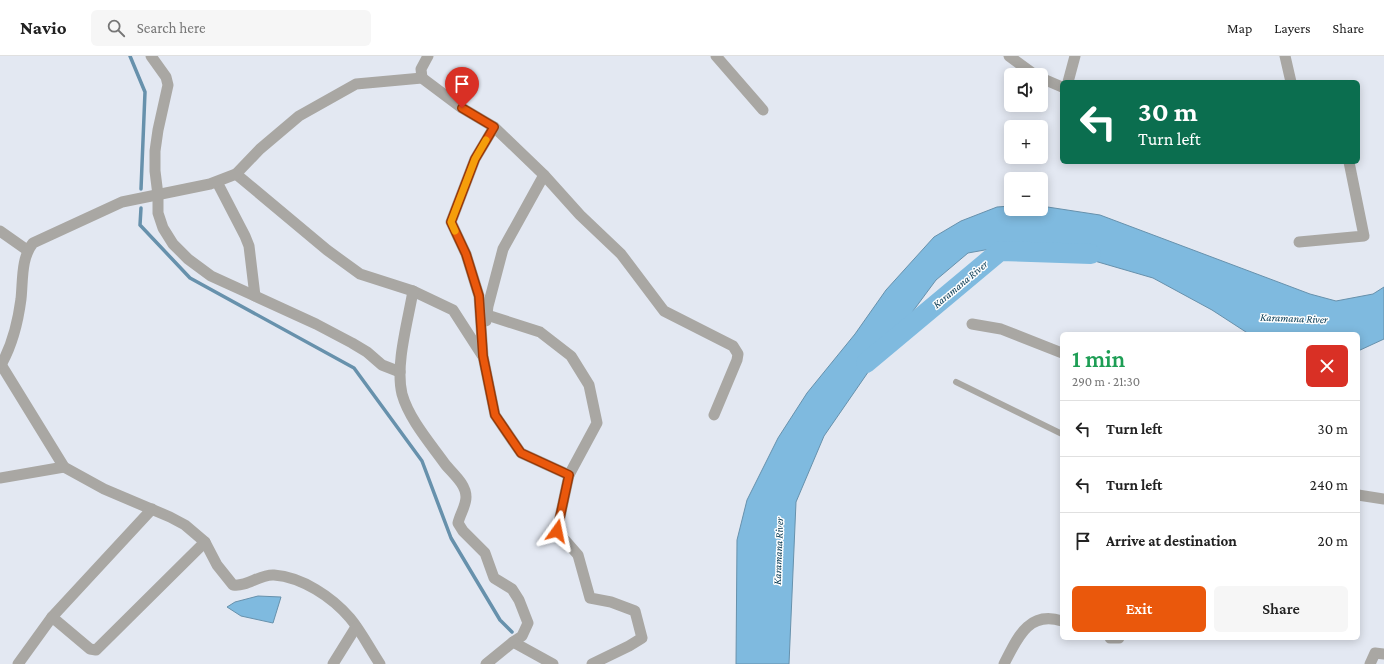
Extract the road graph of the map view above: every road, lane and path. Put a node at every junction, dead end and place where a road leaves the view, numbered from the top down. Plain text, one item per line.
1 (151, 56) edge
2 (428, 56) edge
3 (716, 56) edge
4 (1009, 56) edge
5 (1075, 56) edge
6 (1285, 56) edge
7 (1025, 68) edge
8 (422, 78) junction
9 (1069, 80) edge
10 (1291, 80) edge
11 (1048, 81) edge
12 (1060, 86) edge
13 (763, 110) dead end
14 (494, 127) junction
15 (1349, 164) edge
16 (236, 174) junction
17 (544, 175) junction
18 (217, 182) junction
19 (158, 195) junction
20 (0, 231) edge
21 (1299, 242) dead end
22 (27, 250) junction
23 (413, 291) junction
24 (255, 296) junction
25 (487, 315) junction
26 (972, 324) dead end
27 (1060, 352) edge
28 (483, 356) junction
29 (1, 363) edge
30 (400, 372) junction
31 (956, 382) dead end
32 (714, 415) dead end
33 (1060, 433) edge
34 (64, 467) junction
35 (569, 475) junction
36 (0, 478) edge
37 (1360, 495) edge
38 (1384, 499) edge
39 (152, 509) junction
40 (205, 542) junction
41 (52, 617) junction
42 (1060, 620) edge
43 (356, 628) junction
44 (513, 642) junction
45 (1384, 654) edge
46 (18, 664) edge
47 (333, 664) edge
48 (380, 664) edge
49 (486, 664) edge
50 (553, 664) edge
51 (592, 664) edge
52 (1004, 664) edge
53 (1370, 664) edge

1 - 19 street
2 - 8 street
3 - 13 street
4 - 7 street
5 - 9 street
6 - 10 street
8 - 14 street
8 - 16 street
11 - 12 street
14 - 17 street
14 - 28 street
15 - 21 street
16 - 18 street
16 - 23 street
17 - 25 street
17 - 32 street
18 - 19 street
18 - 24 street
19 - 22 street
19 - 24 street
20 - 22 street
22 - 29 street
23 - 28 street
23 - 30 street
24 - 30 street
25 - 28 street
25 - 35 street
26 - 27 street
28 - 35 street
29 - 34 street
30 - 44 street
31 - 33 lane
34 - 36 street
34 - 39 street
35 - 51 street
37 - 38 street
39 - 40 street
39 - 41 street
40 - 41 street
40 - 43 street
41 - 46 street
42 - 52 street
43 - 47 street
43 - 48 street
44 - 49 street
44 - 50 street
45 - 53 street

